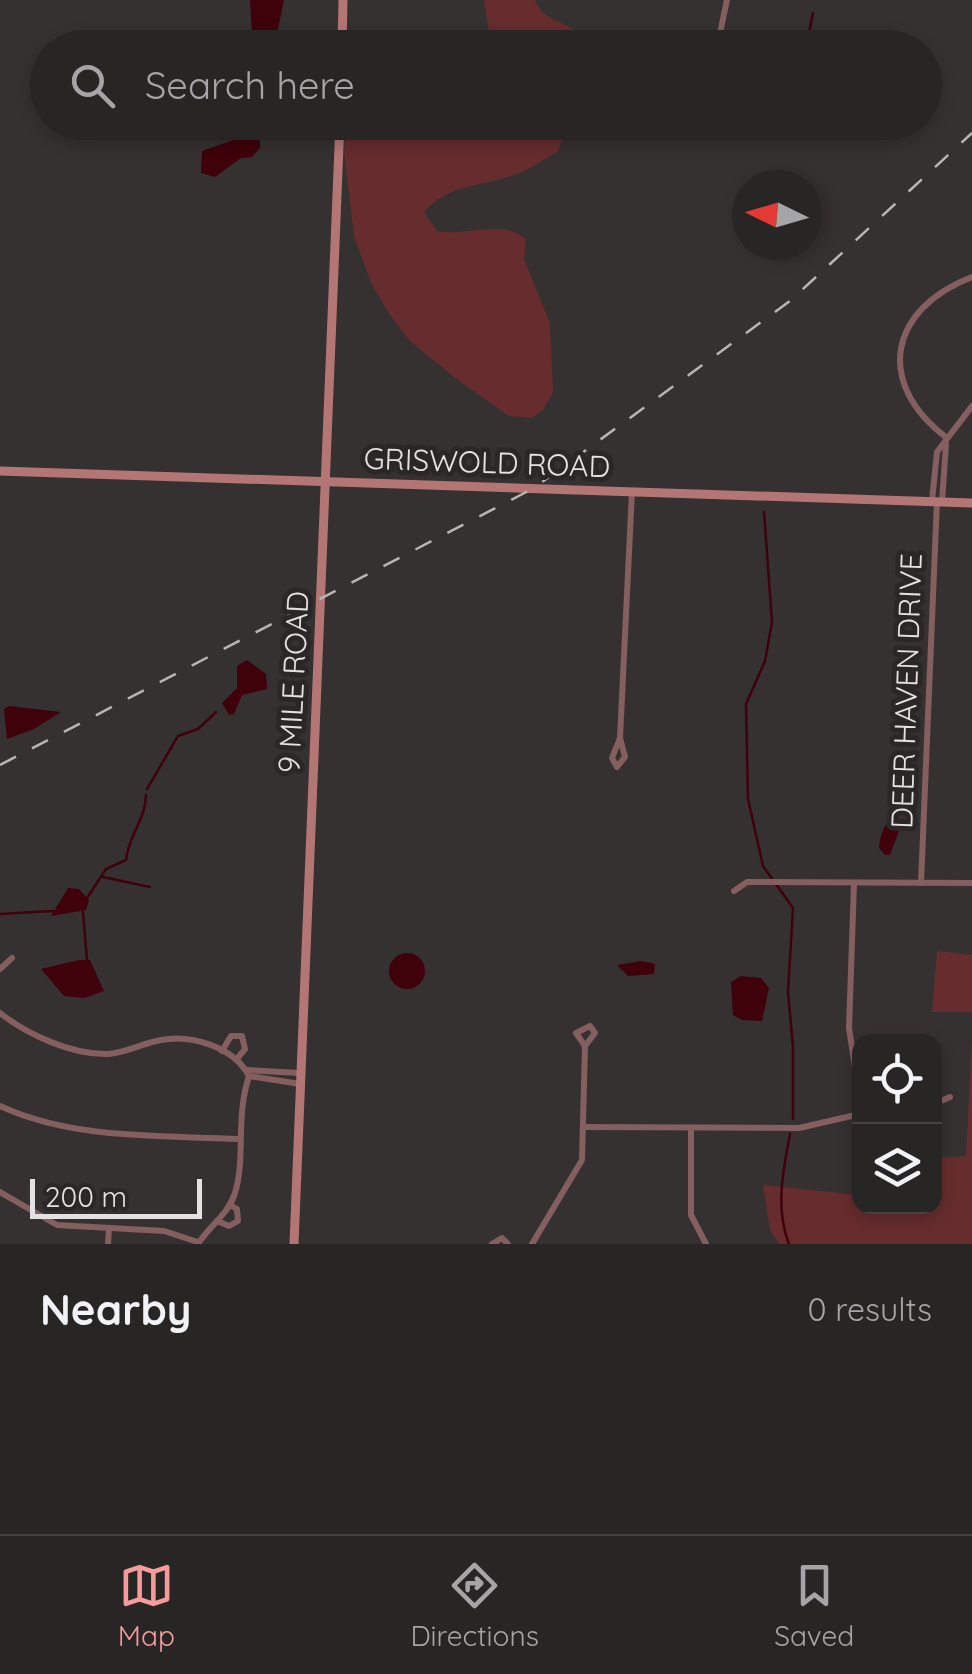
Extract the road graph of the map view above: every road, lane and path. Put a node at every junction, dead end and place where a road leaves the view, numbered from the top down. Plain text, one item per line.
1 (343, 0) edge
2 (728, 0) edge
3 (342, 30) edge
4 (721, 30) edge
5 (339, 140) edge
6 (972, 277) edge
7 (972, 406) edge
8 (947, 438) junction
9 (0, 470) edge
10 (328, 482) junction
11 (632, 492) junction
12 (937, 501) junction
13 (972, 502) edge
14 (620, 738) dead end
15 (920, 883) junction
16 (972, 883) edge
17 (854, 884) junction
18 (734, 890) dead end
19 (12, 958) dead end
20 (0, 968) edge
21 (0, 1014) edge
22 (586, 1046) dead end
23 (852, 1048) edge
24 (222, 1051) junction
25 (236, 1060) junction
26 (248, 1073) junction
27 (300, 1078) junction
28 (950, 1098) dead end
29 (942, 1101) edge
30 (0, 1106) edge
31 (852, 1116) edge
32 (586, 1127) junction
33 (691, 1130) junction
34 (238, 1139) junction
35 (0, 1192) edge
36 (230, 1204) junction
37 (217, 1221) junction
38 (109, 1229) junction
39 (198, 1243) edge
40 (108, 1244) edge
41 (294, 1244) edge
42 (492, 1244) edge
43 (508, 1244) edge
44 (532, 1244) edge
45 (706, 1244) edge

1 - 3 street
2 - 4 street
5 - 10 street, 9 MILE ROAD
6 - 8 street
7 - 8 street
8 - 12 street, DEER HAVEN DRIVE
9 - 10 street, GRISWOLD ROAD
10 - 11 street, GRISWOLD ROAD
10 - 27 street, 9 MILE ROAD
11 - 12 street, GRISWOLD ROAD
11 - 14 street
12 - 13 street, GRISWOLD ROAD
12 - 15 street, DEER HAVEN DRIVE
15 - 16 street
15 - 17 street
17 - 18 street
17 - 23 street
19 - 20 street
21 - 24 street
22 - 32 street
24 - 25 street
24 - 25 street
25 - 26 street
26 - 27 street
26 - 34 street
27 - 41 street, 9 MILE ROAD
28 - 29 street
30 - 34 street
31 - 33 street
32 - 33 street
32 - 44 street
33 - 45 street
34 - 36 street
35 - 38 street
36 - 37 street
36 - 37 street
37 - 39 street
38 - 39 street
38 - 40 street
42 - 43 street

